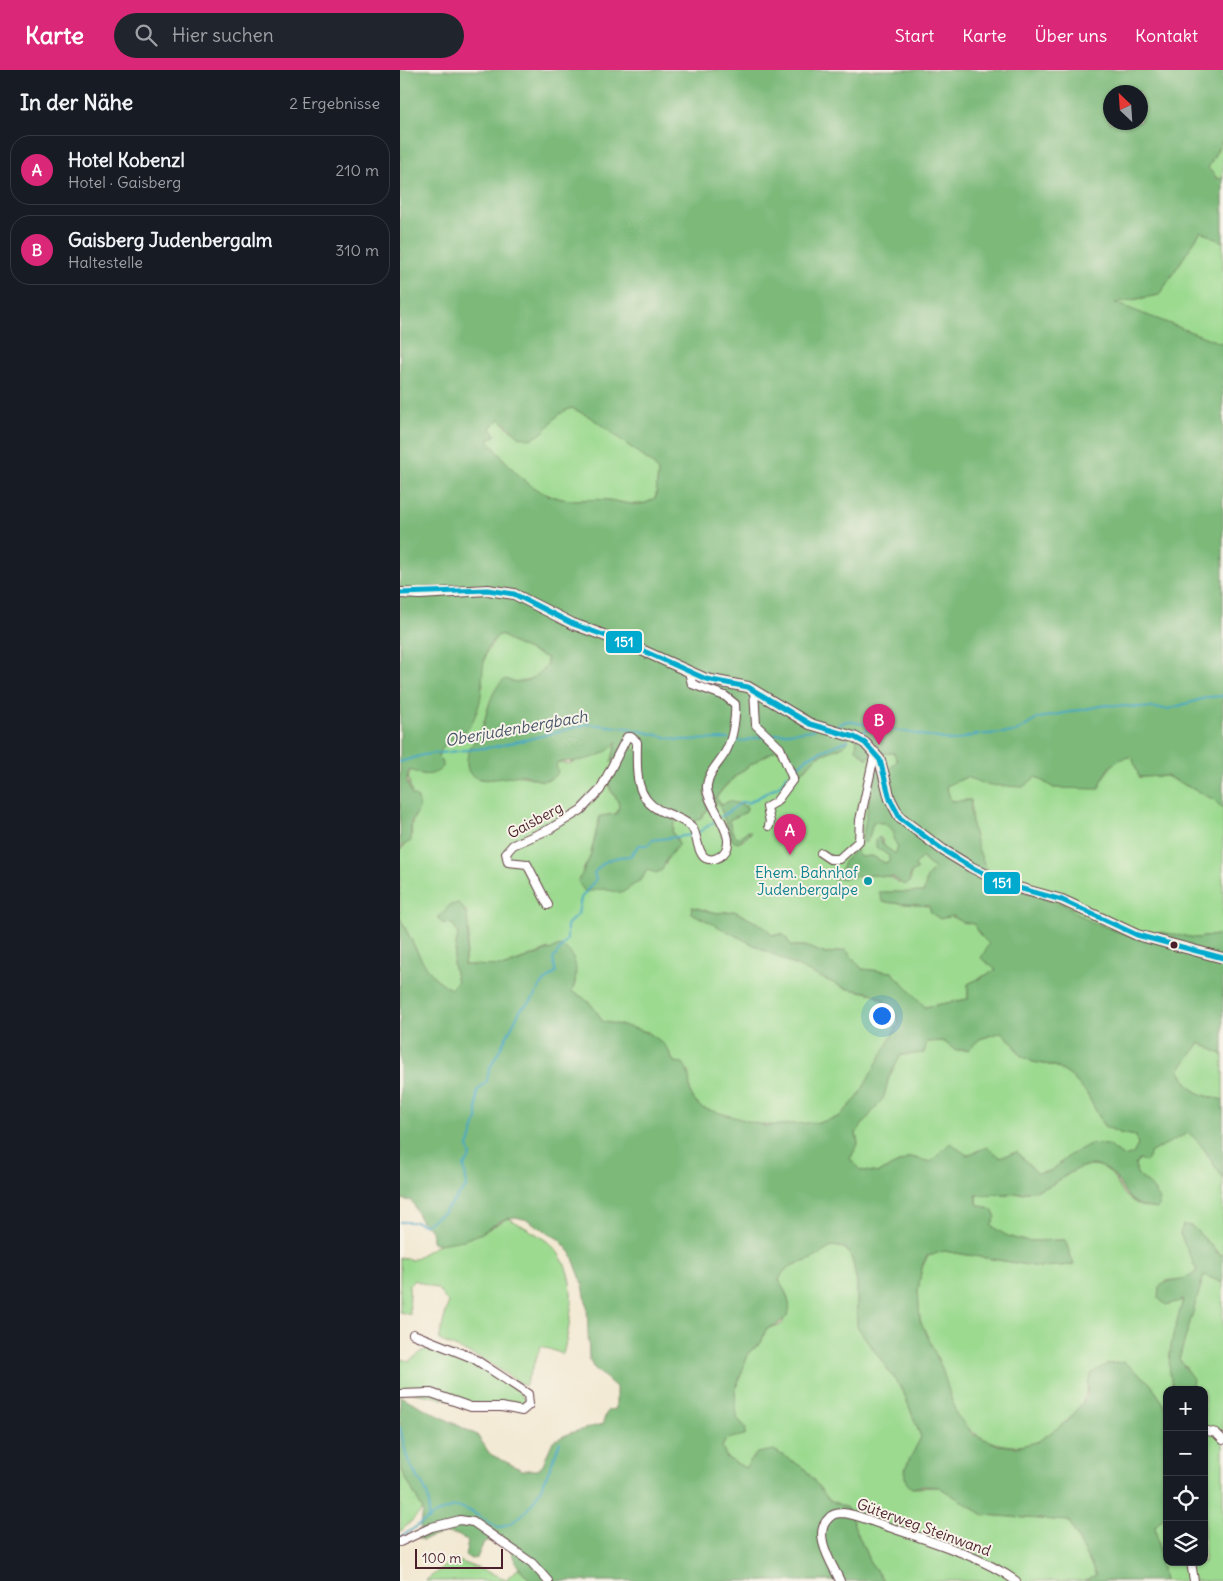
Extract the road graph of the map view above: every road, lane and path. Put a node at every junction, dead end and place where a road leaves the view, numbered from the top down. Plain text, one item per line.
1 (400, 593) edge
2 (688, 672) junction
3 (754, 690) junction
4 (873, 750) junction
5 (769, 826) dead end
6 (821, 853) dead end
7 (548, 905) dead end
8 (1223, 958) edge
9 (413, 1334) dead end
10 (400, 1394) edge
11 (1208, 1431) edge
12 (1223, 1440) edge
13 (401, 1542) edge
14 (1192, 1566) edge
15 (548, 1581) edge
16 (840, 1581) edge
17 (1016, 1581) edge
18 (1194, 1581) edge

1 - 2 main road
2 - 3 main road
2 - 7 street, Gaisberg
3 - 4 main road
3 - 5 street
4 - 6 street
4 - 8 main road
9 - 10 street
11 - 12 street
13 - 15 street
14 - 18 street
16 - 17 street, Güterweg Steinwand

